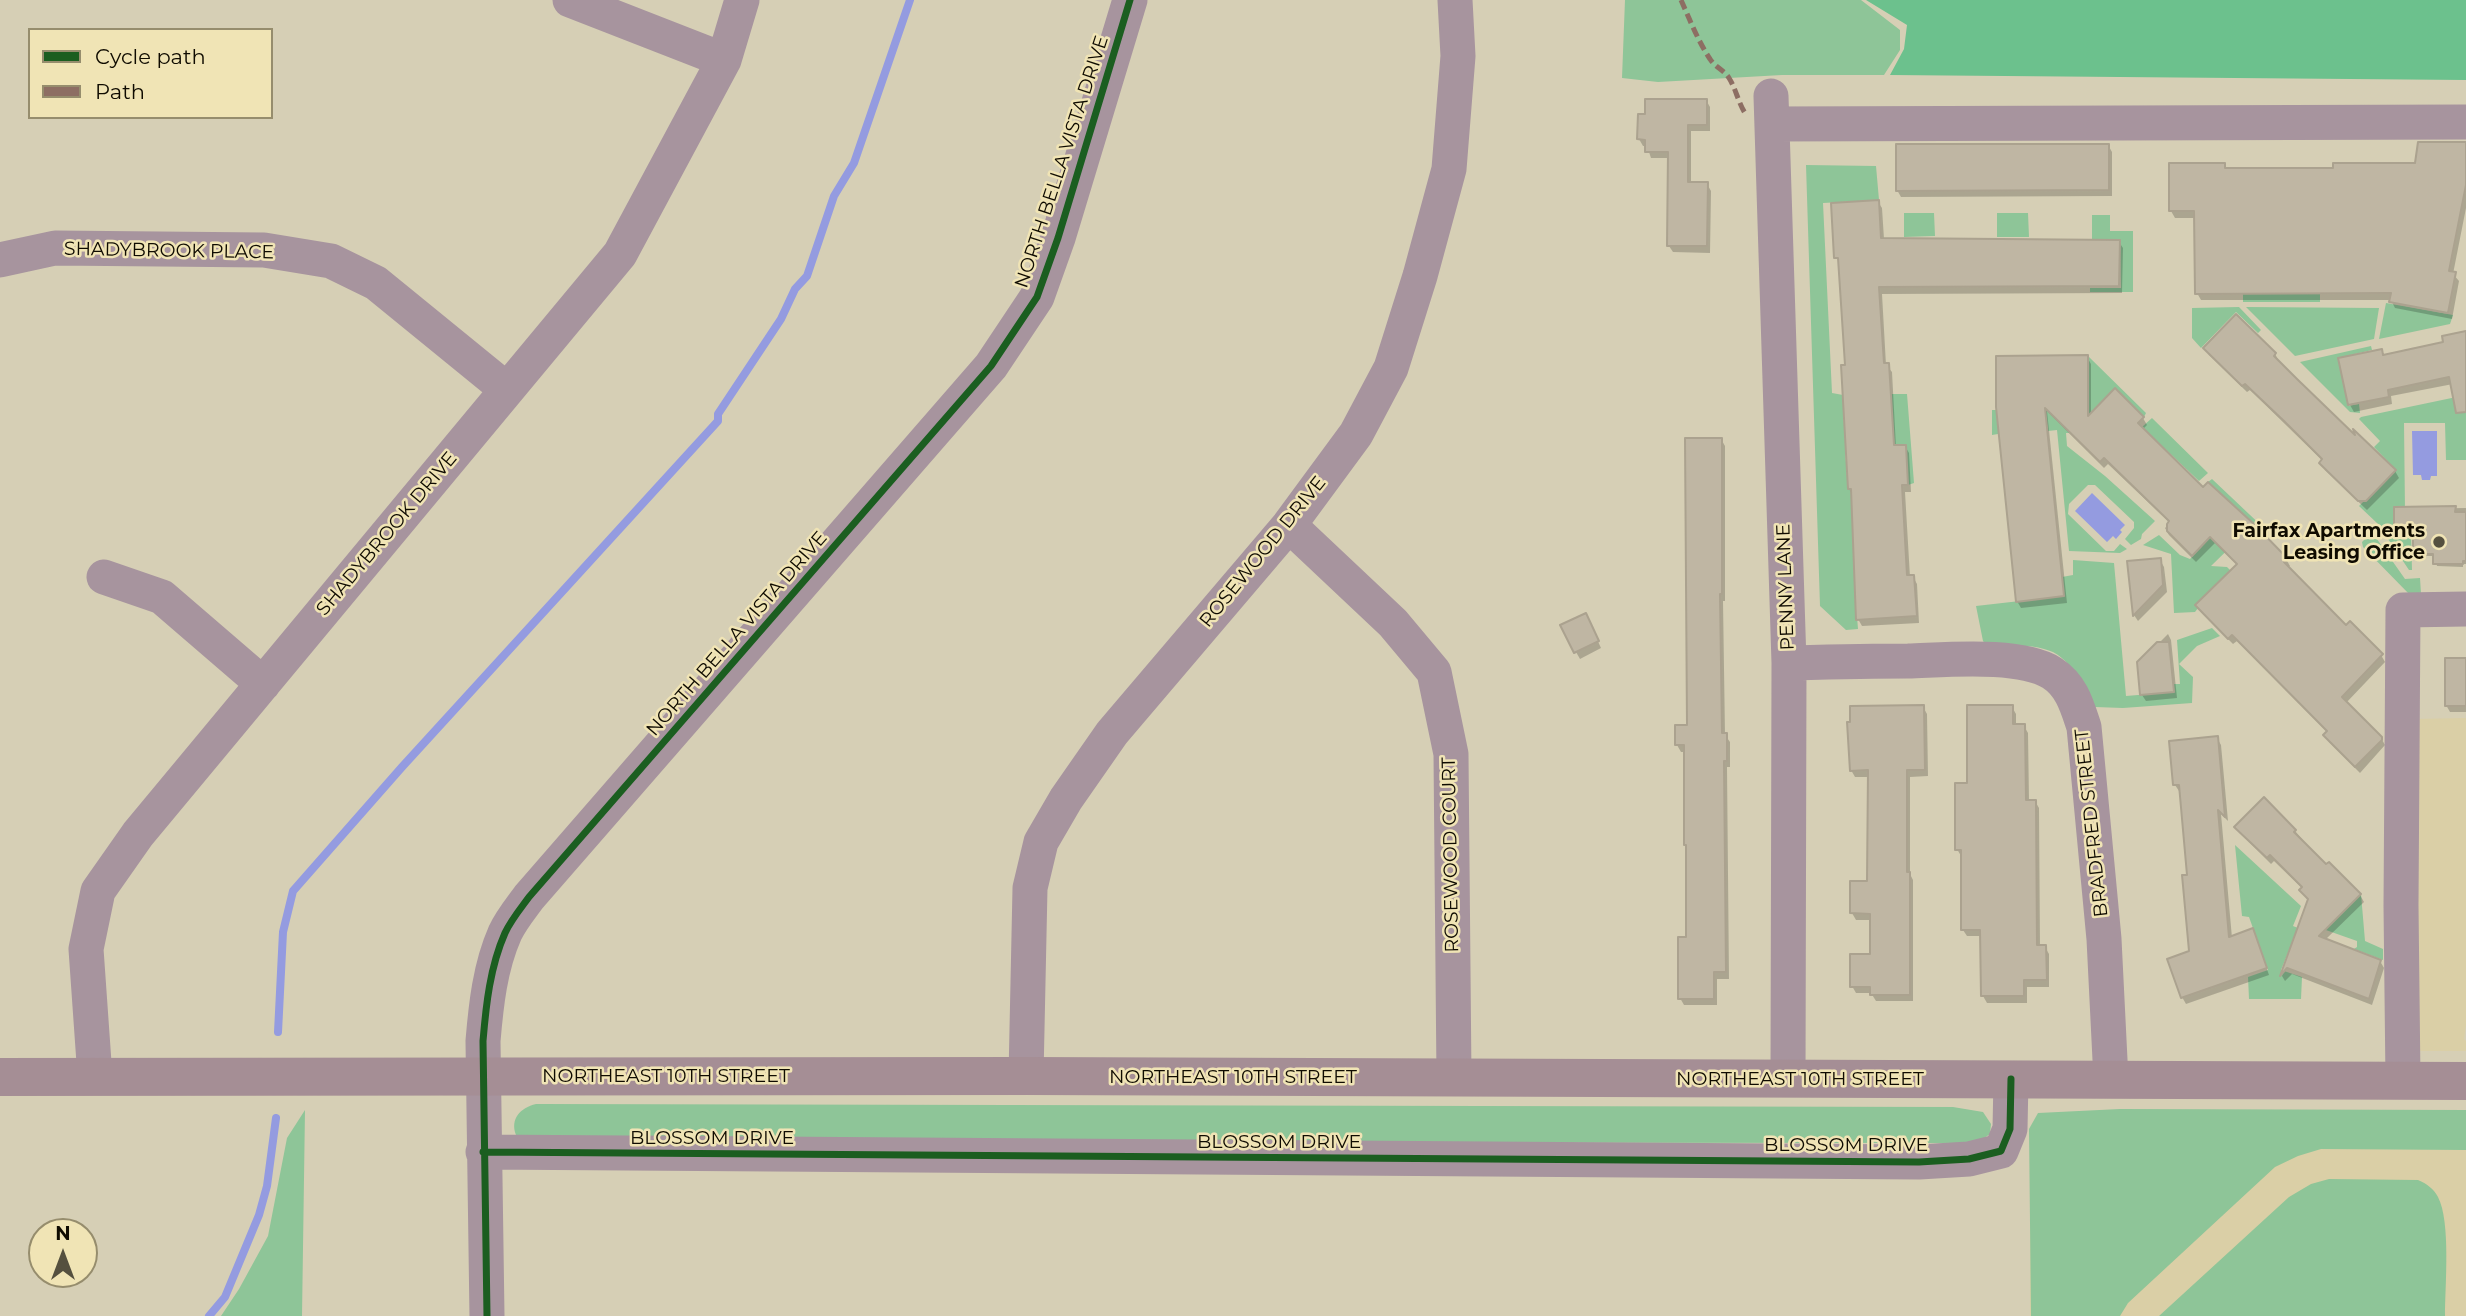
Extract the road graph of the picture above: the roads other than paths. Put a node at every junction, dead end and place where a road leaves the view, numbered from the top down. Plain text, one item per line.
1 (570, 0) edge
2 (742, 0) edge
3 (1130, 0) edge
4 (1455, 0) edge
5 (724, 60) junction
6 (2466, 122) edge
7 (0, 260) edge
8 (506, 389) junction
9 (1289, 525) junction
10 (104, 577) dead end
11 (2466, 609) edge
12 (1789, 663) junction
13 (263, 684) junction
14 (1026, 1076) junction
15 (0, 1077) edge
16 (95, 1077) junction
17 (483, 1077) junction
18 (1454, 1078) junction
19 (1787, 1079) junction
20 (2011, 1079) junction
21 (2111, 1080) junction
22 (2403, 1081) junction
23 (2466, 1081) edge
24 (484, 1152) junction
25 (487, 1316) edge

1 - 5 street
2 - 5 street, SHADYBROOK DRIVE
3 - 17 street, NORTH BELLA VISTA DRIVE
4 - 9 street, ROSEWOOD DRIVE
5 - 8 street, SHADYBROOK DRIVE
6 - 12 street, PENNY LANE
7 - 8 street, SHADYBROOK PLACE
8 - 13 street, SHADYBROOK DRIVE
9 - 14 street, ROSEWOOD DRIVE
9 - 18 street, ROSEWOOD COURT
10 - 13 street
11 - 22 street
12 - 19 street, PENNY LANE
12 - 21 street, BRADFRED STREET
13 - 16 street, SHADYBROOK DRIVE
14 - 17 main road, NORTHEAST 10TH STREET
14 - 18 main road, NORTHEAST 10TH STREET
15 - 16 main road, NORTHEAST 10TH STREET
16 - 17 main road, NORTHEAST 10TH STREET
17 - 24 street, NORTH BELLA VISTA DRIVE
18 - 19 main road, NORTHEAST 10TH STREET
19 - 20 main road, NORTHEAST 10TH STREET
20 - 21 main road, NORTHEAST 10TH STREET
20 - 24 street, BLOSSOM DRIVE
21 - 22 main road, NORTHEAST 10TH STREET
22 - 23 main road, NORTHEAST 10TH STREET
24 - 25 street, NORTH BELLA VISTA DRIVE

